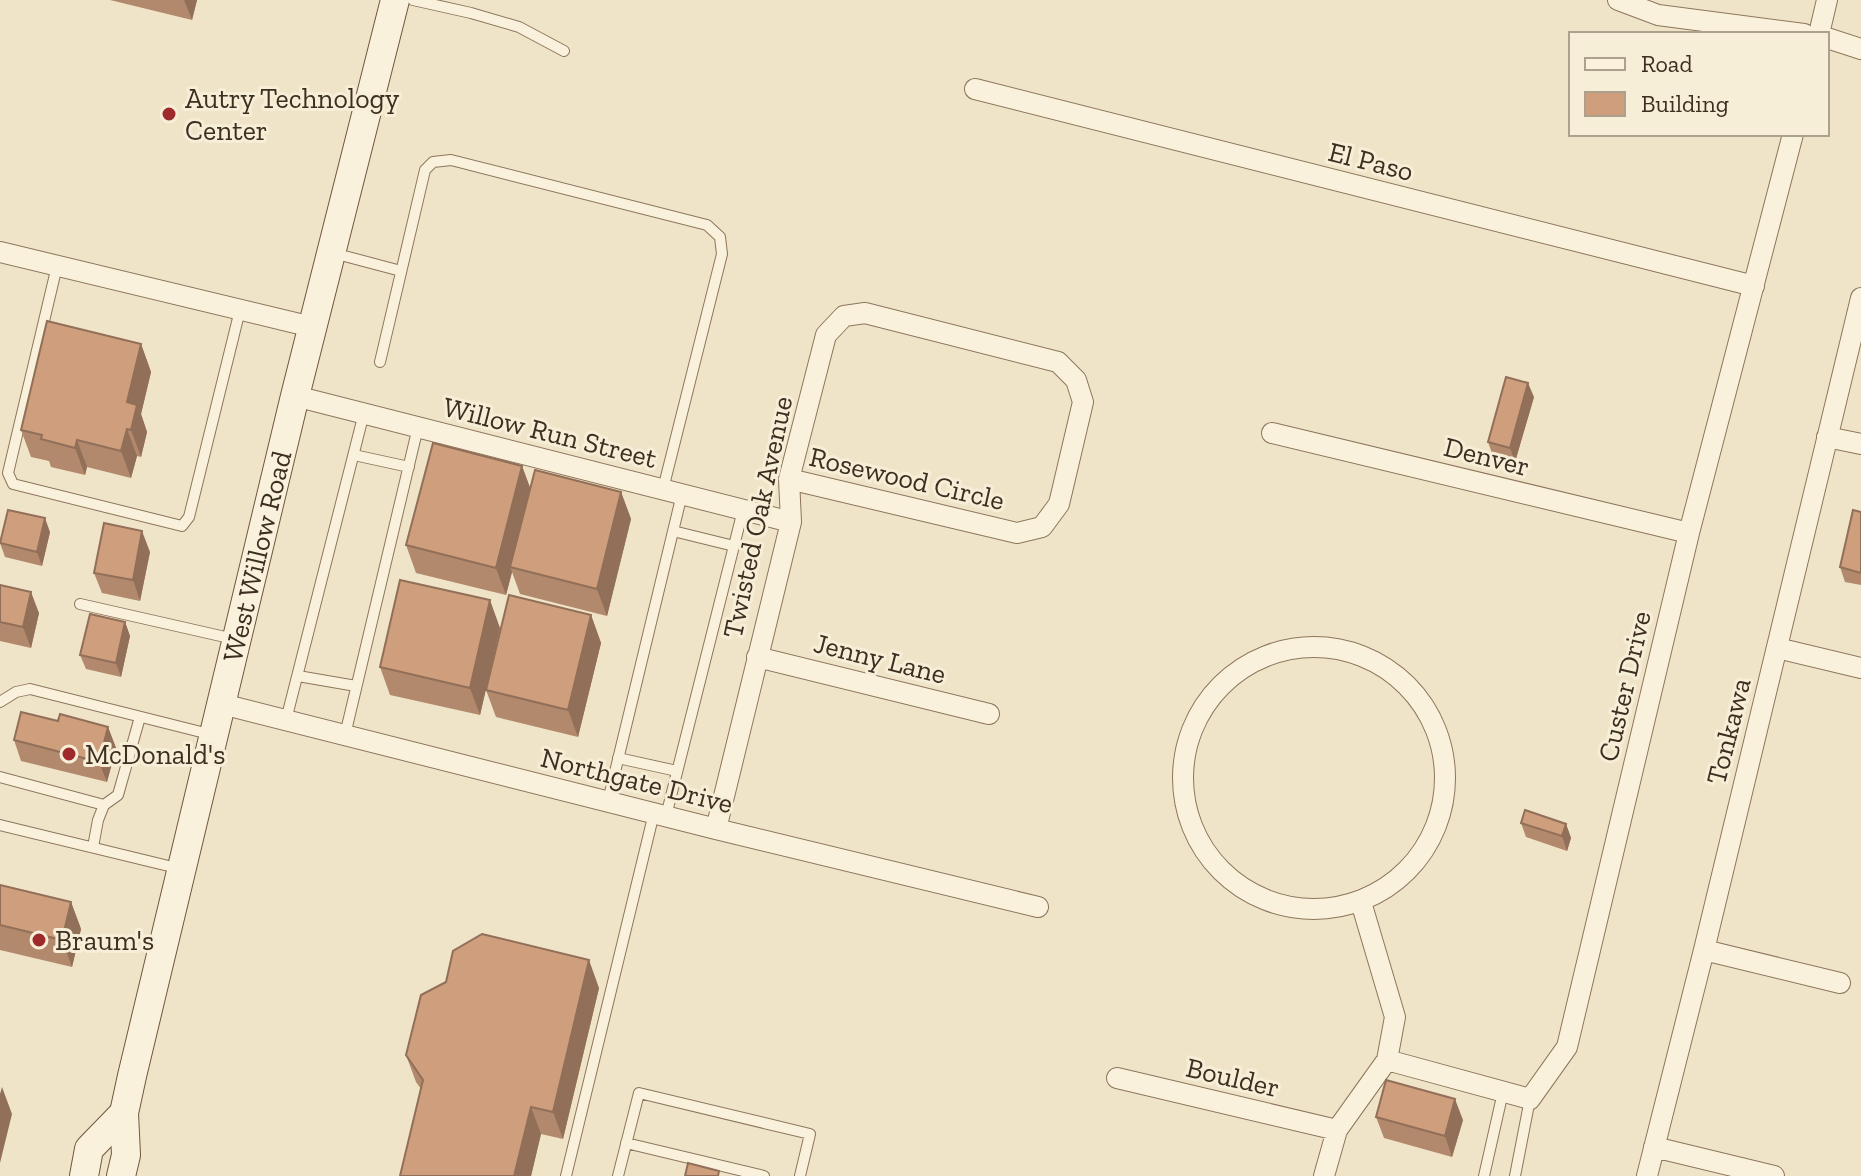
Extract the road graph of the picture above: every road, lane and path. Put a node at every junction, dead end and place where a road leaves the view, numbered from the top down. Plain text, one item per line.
1 (395, 0) edge
2 (413, 0) edge
3 (1618, 0) edge
4 (1827, 0) edge
5 (1789, 32) edge
6 (1819, 32) edge
7 (1829, 39) edge
8 (1861, 49) edge
9 (564, 51) dead end
10 (975, 89) dead end
11 (1792, 136) edge
12 (0, 252) edge
13 (331, 253) junction
14 (57, 266) junction
15 (401, 271) junction
16 (1754, 286) junction
17 (1861, 298) edge
18 (240, 310) junction
19 (844, 316) joint
20 (312, 327) junction
21 (380, 362) dead end
22 (295, 396) junction
23 (364, 413) junction
24 (418, 427) junction
25 (1272, 433) dead end
26 (1827, 437) junction
27 (1861, 444) edge
28 (354, 455) junction
29 (409, 467) junction
30 (789, 479) junction
31 (673, 492) junction
32 (743, 510) junction
33 (791, 522) junction
34 (673, 531) junction
35 (1689, 533) junction
36 (734, 546) junction
37 (80, 604) dead end
38 (237, 640) junction
39 (1777, 648) junction
40 (757, 657) junction
41 (1861, 668) edge
42 (298, 676) junction
43 (356, 686) junction
44 (0, 702) edge
45 (222, 704) junction
46 (989, 714) dead end
47 (140, 717) junction
48 (286, 720) junction
49 (215, 735) junction
50 (345, 735) junction
51 (618, 758) junction
52 (677, 771) junction
53 (0, 777) edge
54 (608, 801) junction
55 (104, 805) junction
56 (660, 815) junction
57 (0, 825) edge
58 (716, 829) junction
59 (93, 847) junction
60 (182, 869) junction
61 (1361, 902) junction
62 (1038, 907) dead end
63 (1704, 950) junction
64 (1840, 983) dead end
65 (1387, 1060) junction
66 (1117, 1078) dead end
67 (1503, 1092) junction
68 (1530, 1099) junction
69 (124, 1113) junction
70 (1337, 1130) junction
71 (626, 1143) junction
72 (1654, 1147) junction
73 (84, 1176) edge
74 (121, 1176) edge
75 (566, 1176) edge
76 (618, 1176) edge
77 (764, 1176) edge
78 (800, 1176) edge
79 (1324, 1176) edge
80 (1484, 1176) edge
81 (1515, 1176) edge
82 (1647, 1176) edge
83 (1774, 1176) edge

1 - 13 main road, West Willow Road
2 - 9 lane
3 - 5 street
4 - 6 street
7 - 8 street
10 - 16 street, El Paso
11 - 16 street, Custer Drive
12 - 14 street
13 - 15 lane
13 - 20 main road, West Willow Road
14 - 18 street
14 - 18 lane
15 - 21 lane
15 - 31 lane
16 - 35 street, Custer Drive
17 - 26 street, Tonkawa
18 - 20 street
19 - 30 street, Twisted Oak Avenue
19 - 30 street, Rosewood Circle
20 - 22 main road, West Willow Road
22 - 23 street, Willow Run Street
22 - 38 main road, West Willow Road
23 - 24 street, Willow Run Street
23 - 28 lane
24 - 29 lane
24 - 31 street, Willow Run Street
25 - 35 street, Denver
26 - 27 street
26 - 39 street, Tonkawa
28 - 29 lane
28 - 42 lane
29 - 43 lane
30 - 33 street, Twisted Oak Avenue
31 - 32 street, Willow Run Street
31 - 34 lane
32 - 33 street, Willow Run Street
32 - 36 lane
33 - 40 street, Twisted Oak Avenue
34 - 36 lane
34 - 51 lane
35 - 68 street, Custer Drive
36 - 52 lane
37 - 38 lane
38 - 45 main road, West Willow Road
39 - 41 street
39 - 63 street, Tonkawa
40 - 46 street, Jenny Lane
40 - 58 street, Twisted Oak Avenue
42 - 43 lane
42 - 48 lane
43 - 50 lane
44 - 47 lane
45 - 48 street, Northgate Drive
45 - 49 main road, West Willow Road
47 - 49 lane
47 - 55 lane
48 - 50 street, Northgate Drive
49 - 60 main road, West Willow Road
50 - 54 street, Northgate Drive
51 - 52 lane
51 - 54 lane
52 - 56 lane
53 - 55 lane
54 - 56 street, Northgate Drive
55 - 59 lane
56 - 58 street, Northgate Drive
56 - 75 lane
57 - 59 lane
58 - 62 street, Northgate Drive
59 - 60 lane
60 - 69 main road, West Willow Road
61 - 61 street
61 - 65 street
63 - 64 street
63 - 72 street, Tonkawa
65 - 67 street
65 - 70 street
66 - 70 street, Boulder
67 - 68 street
67 - 80 lane
68 - 81 lane
69 - 73 main road
69 - 74 main road, West Willow Road
70 - 79 street
71 - 76 lane
71 - 77 lane
71 - 78 lane
72 - 82 street, Tonkawa
72 - 83 street

